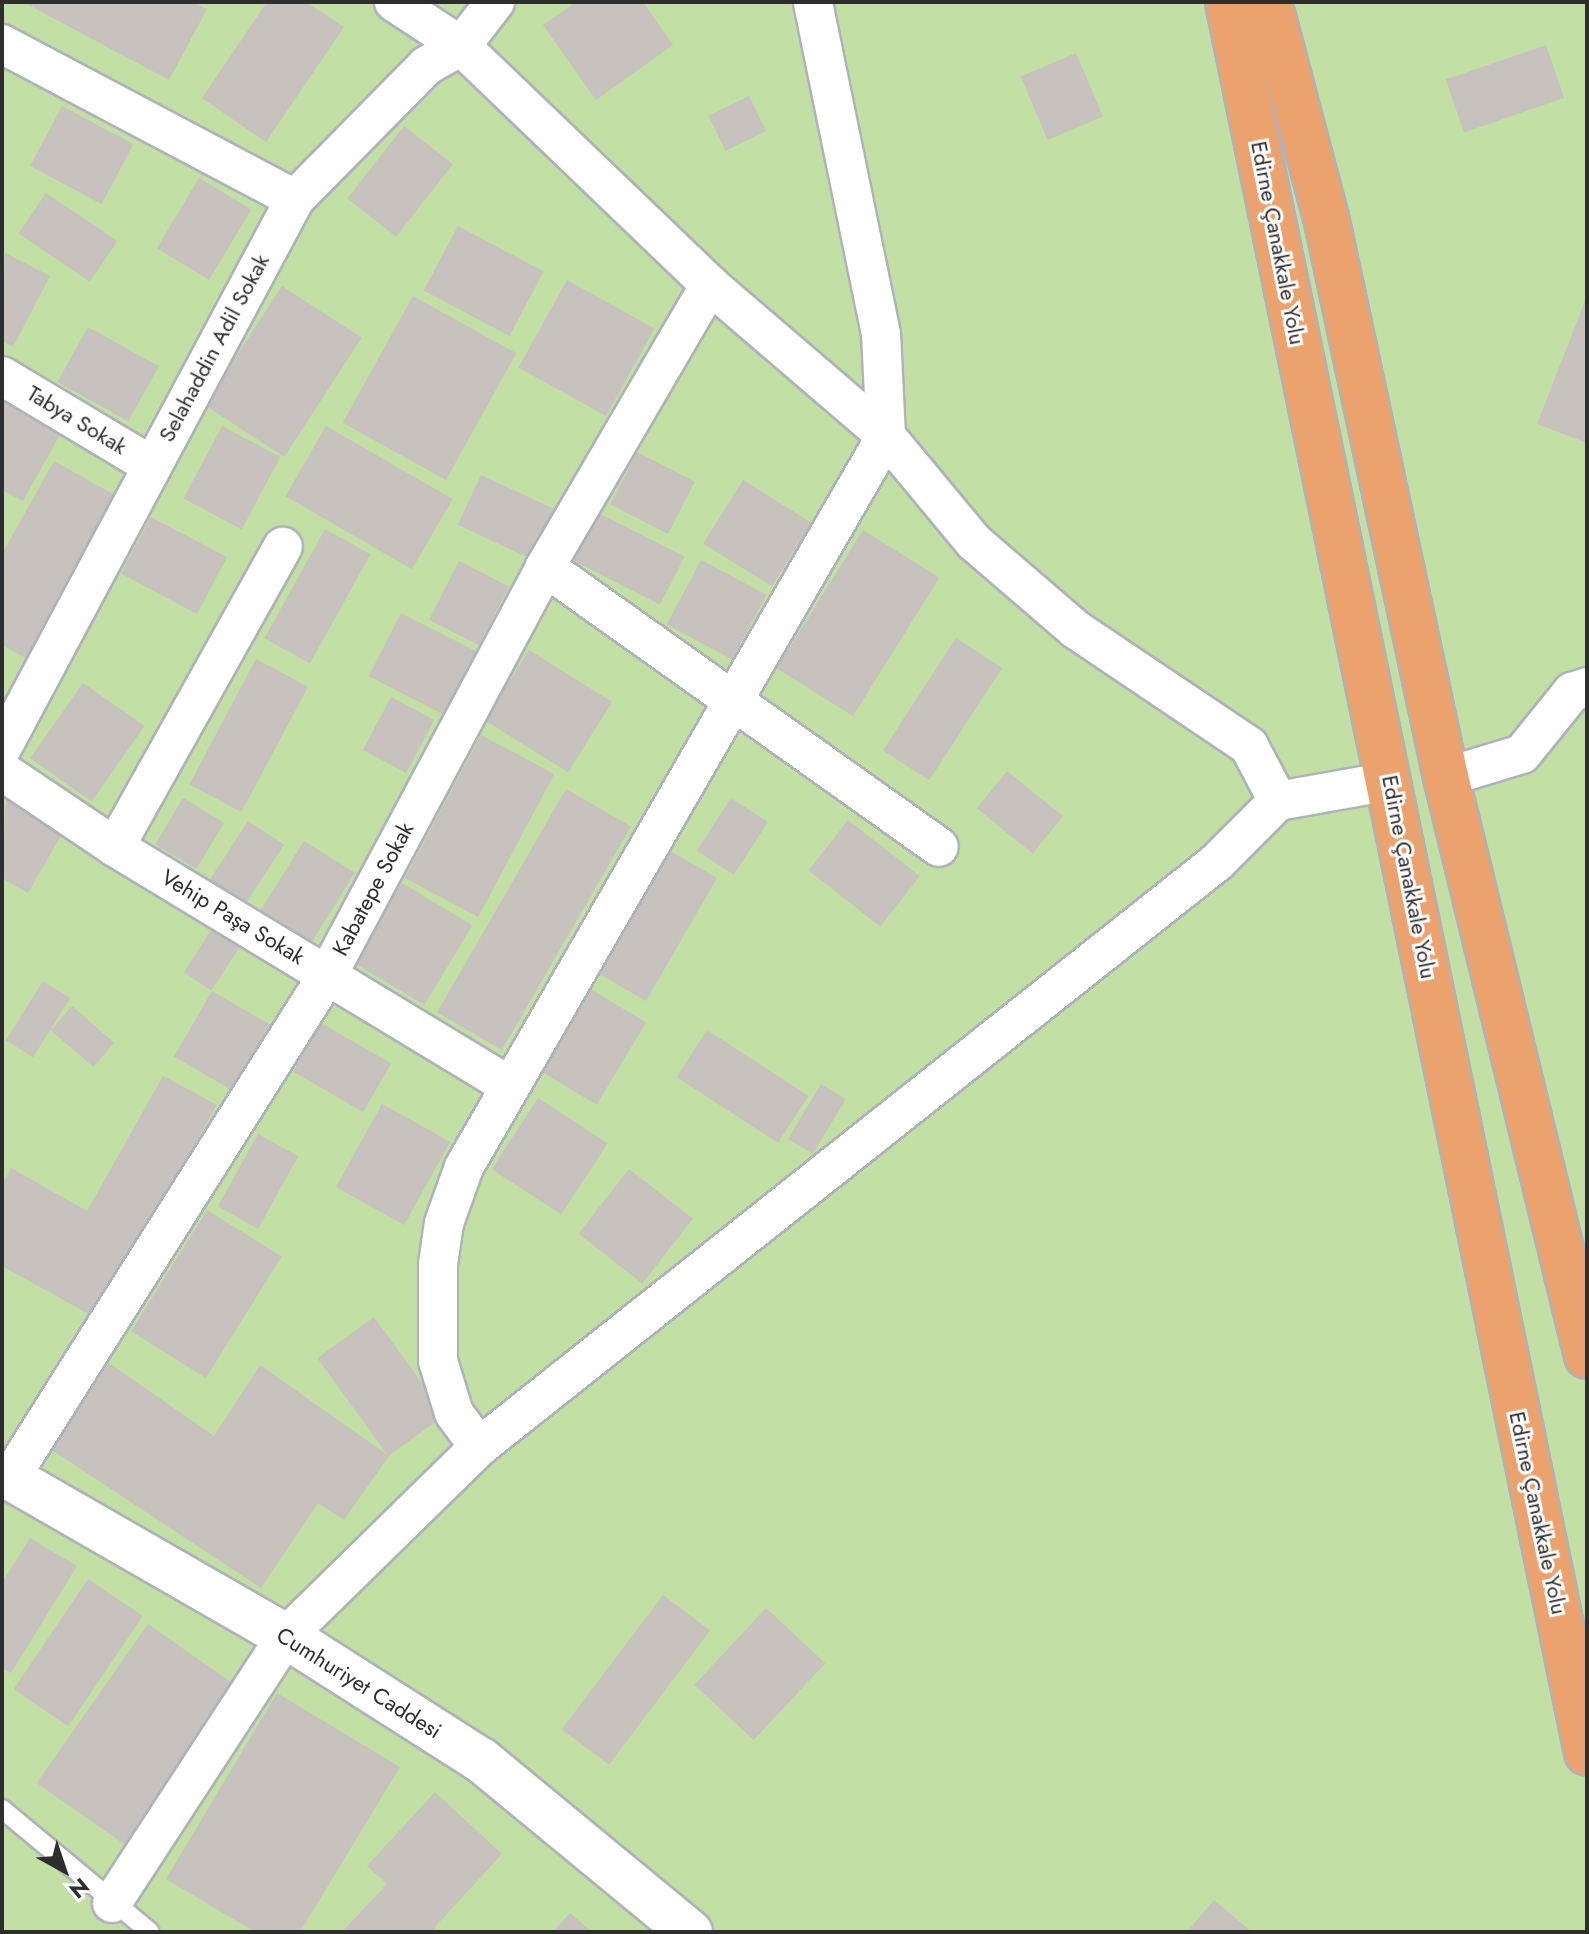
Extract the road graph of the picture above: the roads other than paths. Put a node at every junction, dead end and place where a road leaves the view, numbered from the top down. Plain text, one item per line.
1 (394, 2) edge
2 (495, 2) edge
3 (813, 2) edge
4 (1228, 2) edge
5 (1269, 2) edge
6 (2, 44) edge
7 (461, 46) junction
8 (295, 199) junction
9 (710, 285) junction
10 (2, 376) edge
11 (886, 436) junction
12 (151, 465) junction
13 (283, 547) dead end
14 (545, 567) junction
15 (1587, 687) edge
16 (733, 696) junction
17 (2, 748) edge
18 (2, 771) edge
19 (1446, 777) junction
20 (1390, 781) junction
21 (1278, 801) junction
22 (115, 847) junction
23 (939, 847) dead end
24 (328, 974) junction
25 (507, 1084) junction
26 (1587, 1356) edge
27 (479, 1447) junction
28 (6, 1475) edge
29 (286, 1636) junction
30 (1587, 1753) edge
31 (2, 1809) edge
32 (112, 1903) junction
33 (150, 1932) edge
34 (690, 1932) edge

1 - 7 street
2 - 7 street, Selahaddin Adil Sokak
3 - 11 street
4 - 20 highway, Edirne Çanakkale Yolu
5 - 19 highway, Edirne Çanakkale Yolu
6 - 8 street
7 - 8 street, Selahaddin Adil Sokak
7 - 9 street
8 - 12 street, Selahaddin Adil Sokak
9 - 11 street
9 - 14 street, Kabatepe Sokak
10 - 12 street, Tabya Sokak
11 - 16 street
11 - 21 street
12 - 17 street, Selahaddin Adil Sokak
13 - 22 street
14 - 16 street
14 - 24 street, Kabatepe Sokak
15 - 19 street
16 - 23 street
16 - 25 street
18 - 22 street, Vehip Paşa Sokak
19 - 26 highway, Edirne Çanakkale Yolu
20 - 21 street
20 - 30 highway, Edirne Çanakkale Yolu
21 - 27 street
22 - 24 street, Vehip Paşa Sokak
24 - 25 street, Vehip Paşa Sokak
24 - 28 street, Kabatepe Sokak
25 - 27 street
27 - 29 street
28 - 29 main road, Cumhuriyet Caddesi
29 - 32 street
29 - 34 main road, Cumhuriyet Caddesi
31 - 32 lane
32 - 33 lane

